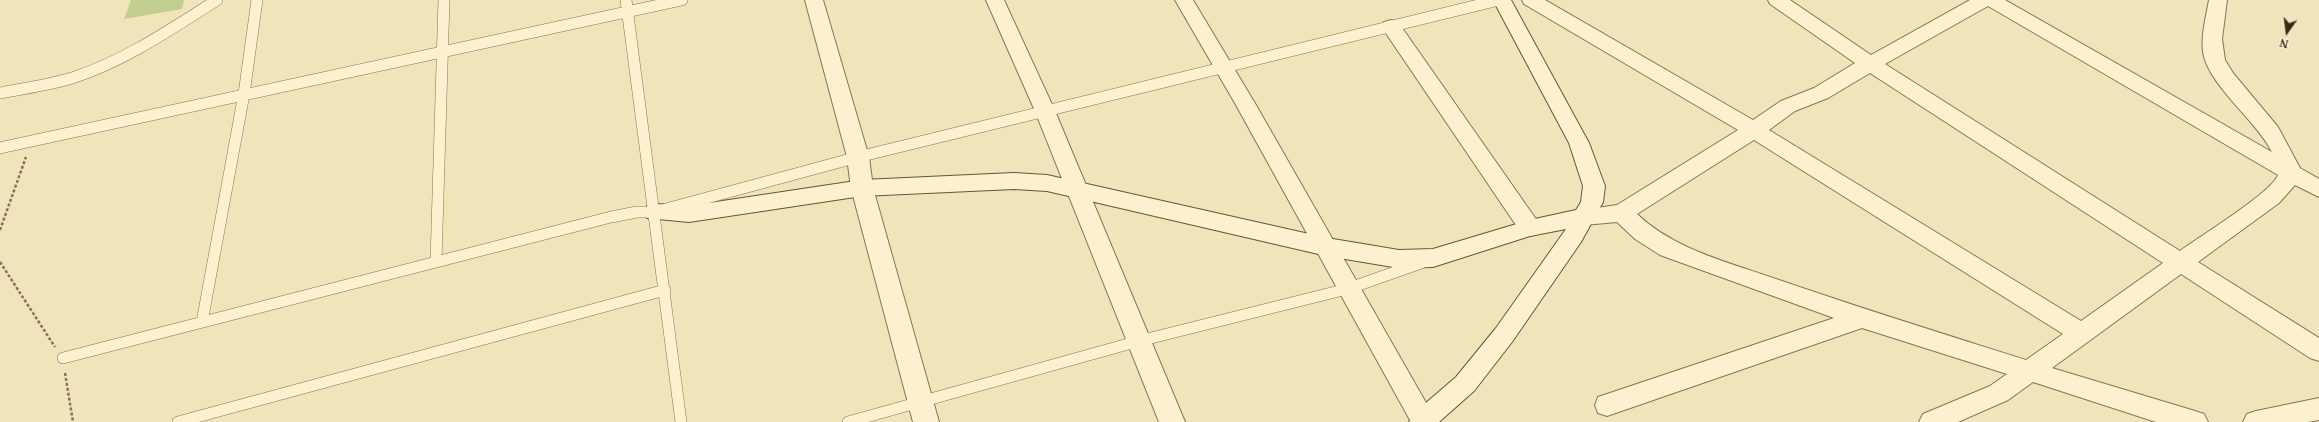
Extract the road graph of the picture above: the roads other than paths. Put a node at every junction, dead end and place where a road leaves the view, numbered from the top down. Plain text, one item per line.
1 (217, 0) edge
2 (258, 0) edge
3 (444, 0) edge
4 (626, 0) edge
5 (682, 0) edge
6 (814, 0) edge
7 (995, 0) edge
8 (1184, 0) edge
9 (1500, 0) edge
10 (1531, 0) edge
11 (1777, 0) edge
12 (1985, 0) edge
13 (1992, 0) edge
14 (2218, 0) edge
15 (627, 11) junction
16 (1391, 26) junction
17 (442, 51) junction
18 (1869, 64) junction
19 (1226, 67) junction
20 (0, 93) edge
21 (244, 94) junction
22 (1045, 111) junction
23 (1754, 130) junction
24 (0, 148) edge
25 (858, 157) junction
26 (2290, 171) junction
27 (862, 188) junction
28 (1076, 189) junction
29 (2319, 189) edge
30 (655, 212) junction
31 (1622, 213) junction
32 (1584, 217) junction
33 (1530, 228) junction
34 (1327, 247) junction
35 (1433, 258) junction
36 (2181, 260) junction
37 (436, 261) junction
38 (1348, 289) junction
39 (666, 290) junction
40 (1862, 318) junction
41 (202, 322) junction
42 (2082, 334) junction
43 (1139, 341) junction
44 (2319, 351) edge
45 (63, 358) road end
46 (2028, 372) junction
47 (920, 401) junction
48 (1607, 405) dead end
49 (2319, 409) edge
50 (2174, 419) edge
51 (178, 422) edge
52 (681, 422) edge
53 (848, 422) edge
54 (926, 422) edge
55 (1172, 422) edge
56 (1423, 422) edge
57 (1932, 422) edge
58 (2195, 422) edge
59 (2256, 422) edge

1 - 20 lane
2 - 21 lane
3 - 17 lane
4 - 15 lane
5 - 15 lane
6 - 25 street
7 - 22 street
8 - 19 street
9 - 16 lane
9 - 32 street
10 - 23 street
11 - 18 street
12 - 18 street
13 - 26 street
14 - 26 street
15 - 17 lane
15 - 30 lane
16 - 19 lane
16 - 33 street
17 - 21 lane
17 - 37 lane
18 - 23 street
18 - 36 street
19 - 22 lane
19 - 34 street
21 - 24 lane
21 - 41 lane
22 - 25 lane
22 - 28 street
23 - 31 street
23 - 42 street
25 - 27 street
25 - 30 lane
26 - 29 street
26 - 36 street
27 - 28 street
27 - 30 street
27 - 47 street
28 - 34 street
28 - 43 street
30 - 37 lane
30 - 39 lane
31 - 32 street
31 - 40 street
32 - 33 street
32 - 56 street
33 - 35 street
34 - 35 street
34 - 38 street
35 - 38 lane
36 - 42 street
36 - 44 street
37 - 41 lane
38 - 43 lane
38 - 56 street
39 - 51 lane
39 - 52 lane
40 - 46 street
40 - 48 street
41 - 45 lane
42 - 46 street
43 - 47 lane
43 - 55 street
46 - 50 street
46 - 57 street
47 - 53 lane
47 - 54 street
49 - 59 street
50 - 58 street

